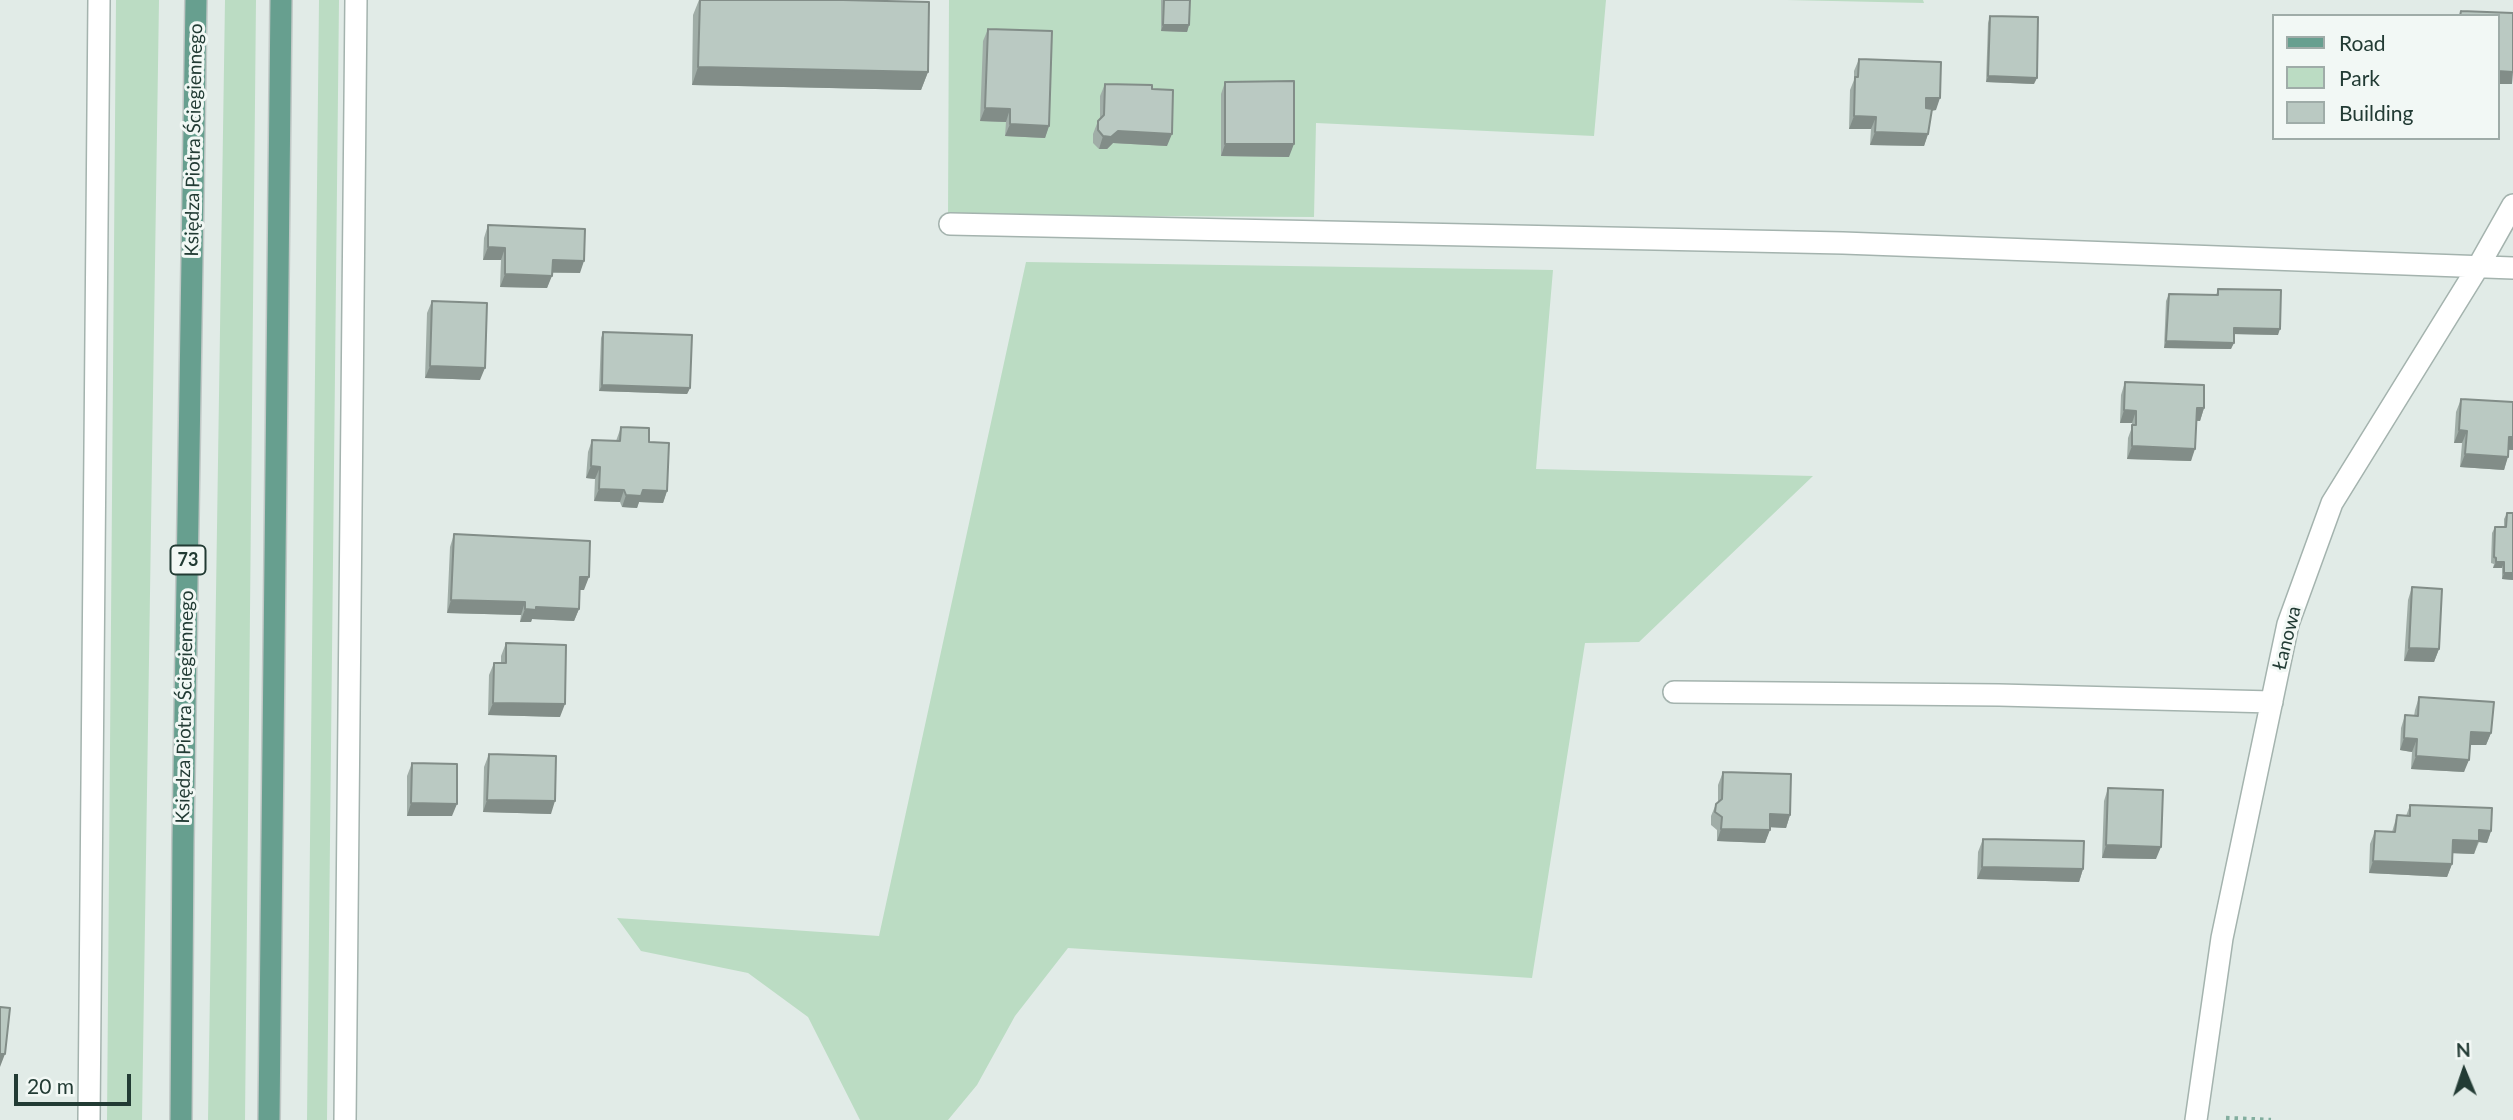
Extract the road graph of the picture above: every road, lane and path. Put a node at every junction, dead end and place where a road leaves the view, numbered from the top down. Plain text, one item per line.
1 (99, 0) edge
2 (196, 0) edge
3 (281, 0) edge
4 (356, 0) edge
5 (2513, 205) edge
6 (950, 224) dead end
7 (2478, 267) junction
8 (2513, 268) edge
9 (1674, 692) dead end
10 (2272, 702) junction
11 (2197, 1118) edge
12 (89, 1120) edge
13 (181, 1120) edge
14 (269, 1120) edge
15 (345, 1120) edge
16 (2271, 1120) edge

1 - 12 street
2 - 13 main road, Księdza Piotra Ściegiennego / 73
3 - 14 main road
4 - 15 street
5 - 7 street, Łanowa
6 - 7 street
7 - 8 street
7 - 10 street, Łanowa
9 - 10 street
10 - 11 street, Łanowa
11 - 16 path

